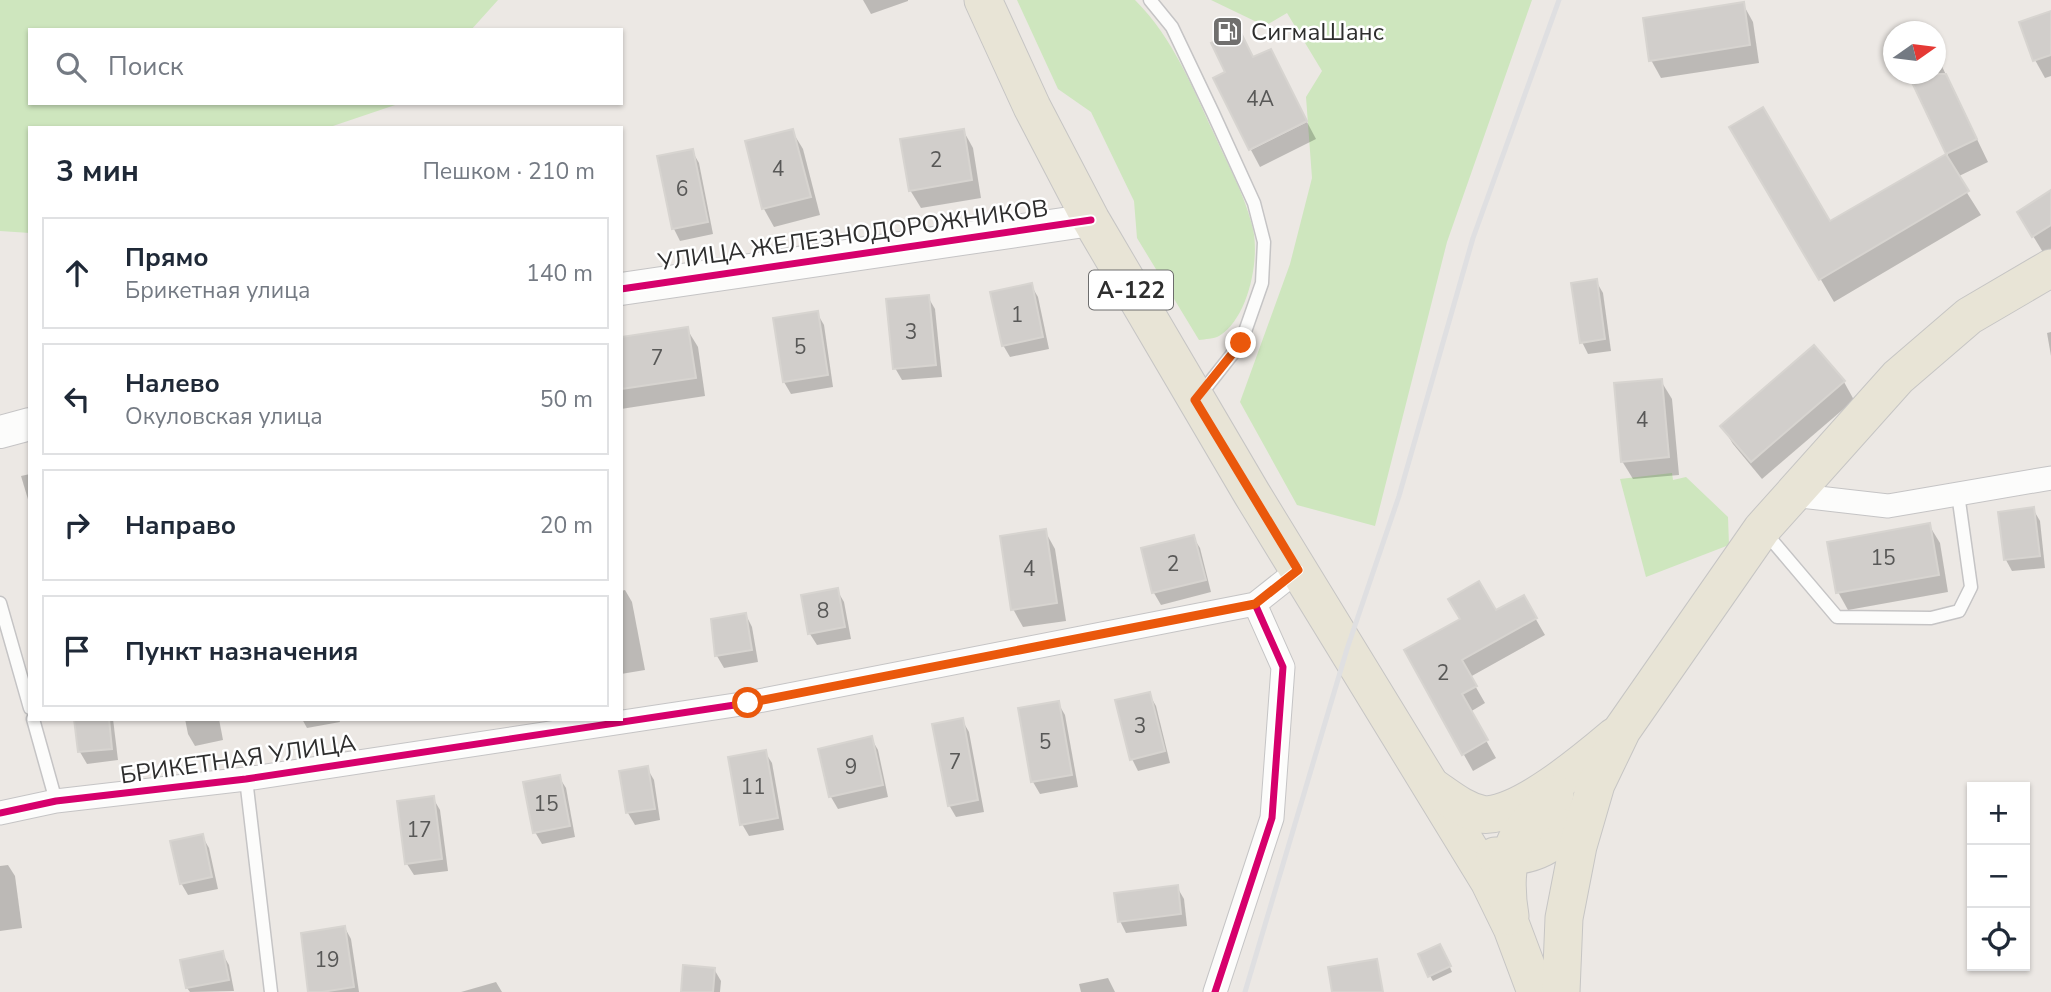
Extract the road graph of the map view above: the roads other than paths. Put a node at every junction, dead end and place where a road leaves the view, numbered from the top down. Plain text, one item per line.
1 (983, 0) edge
2 (1150, 0) edge
3 (1091, 220) junction
4 (2051, 268) edge
5 (623, 289) edge
6 (1195, 400) junction
7 (28, 425) edge
8 (0, 432) edge
9 (2051, 478) edge
10 (1958, 494) junction
11 (1791, 495) junction
12 (1762, 529) junction
13 (1298, 570) junction
14 (0, 603) edge
15 (1255, 604) junction
16 (28, 701) edge
17 (34, 721) edge
18 (1622, 730) junction
19 (1584, 762) junction
20 (246, 779) junction
21 (1427, 783) junction
22 (56, 801) junction
23 (1587, 812) junction
24 (0, 813) edge
25 (1459, 833) junction
26 (1511, 857) junction
27 (1512, 928) junction
28 (271, 992) edge
29 (1215, 992) edge
30 (1536, 992) edge
31 (1561, 992) edge

1 - 3 main road, А-122
2 - 6 lane
3 - 5 street, УЛИЦА ЖЕЛЕЗНОДОРОЖНИКОВ
3 - 6 main road, А-122
4 - 11 main road
6 - 13 main road, А-122
7 - 8 street
9 - 10 street
10 - 11 street
10 - 12 lane
11 - 12 main road
12 - 18 main road
13 - 15 street, БРИКЕТНАЯ УЛИЦА
13 - 21 main road, А-122
14 - 16 lane
15 - 20 street, БРИКЕТНАЯ УЛИЦА
15 - 29 street
17 - 22 lane
18 - 19 main road
18 - 23 main road
19 - 21 main road
19 - 26 main road
20 - 22 street, БРИКЕТНАЯ УЛИЦА
20 - 28 lane
21 - 25 main road
22 - 24 street, БРИКЕТНАЯ УЛИЦА
23 - 26 main road
23 - 31 main road
25 - 26 main road
25 - 27 main road
26 - 27 main road
27 - 30 main road

